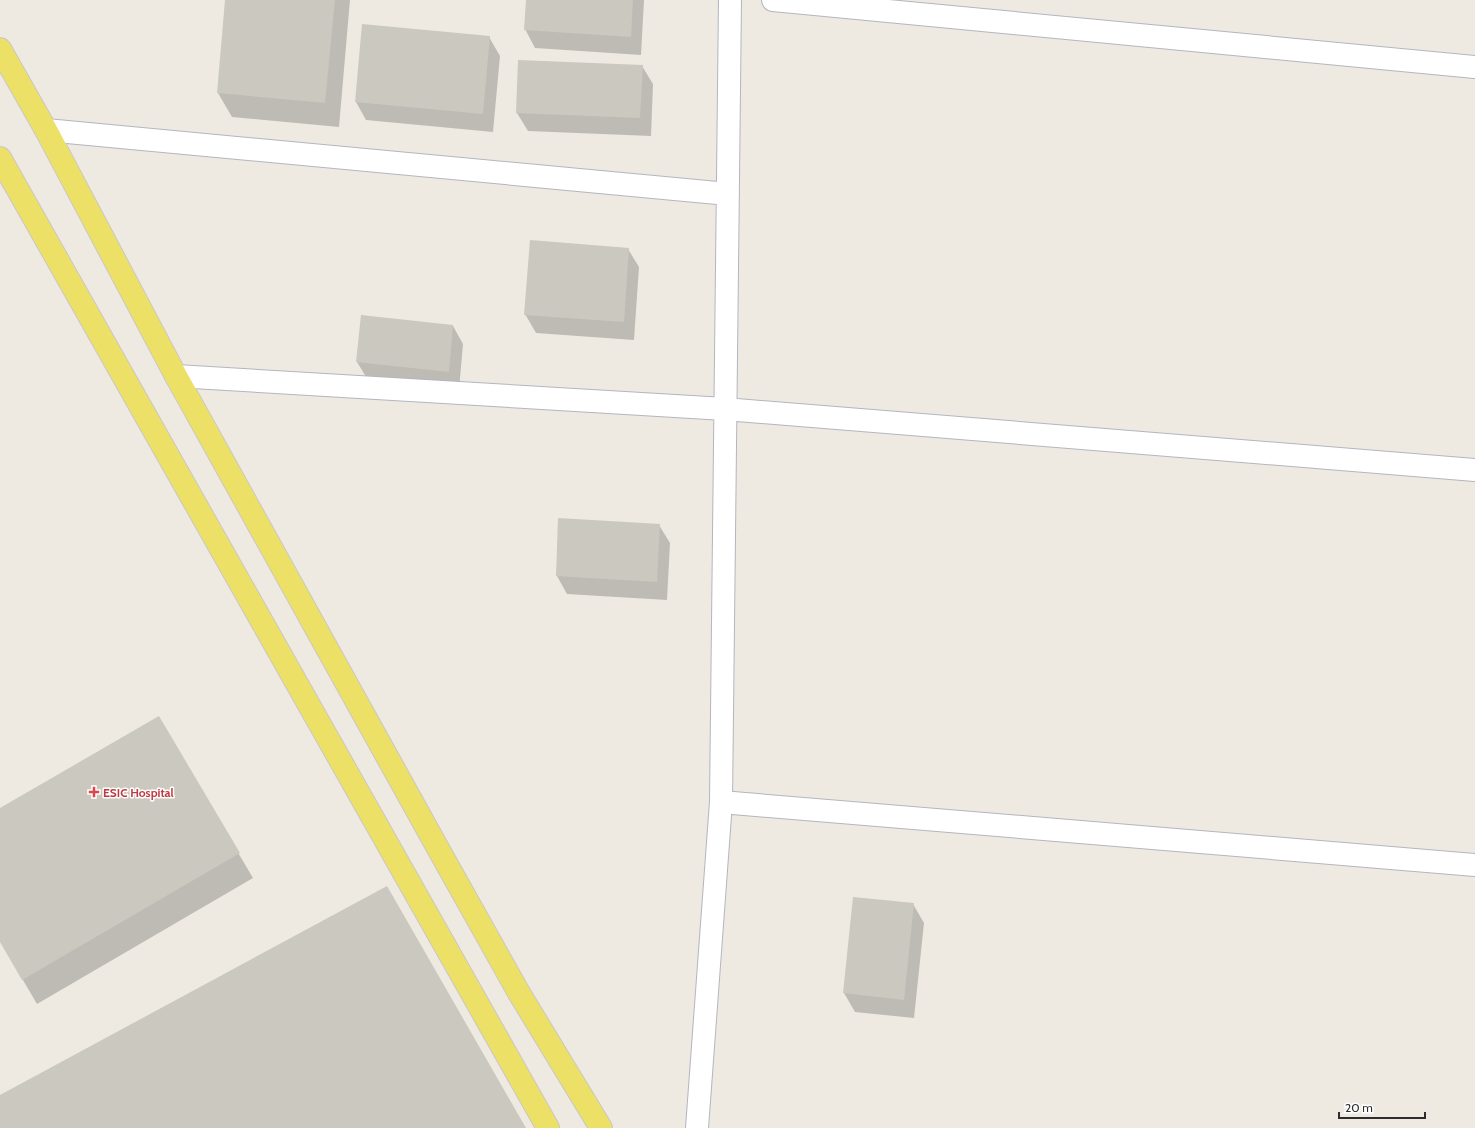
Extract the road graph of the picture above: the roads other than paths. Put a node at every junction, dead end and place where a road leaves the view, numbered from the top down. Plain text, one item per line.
1 (730, 0) edge
2 (773, 0) edge
3 (0, 49) edge
4 (1475, 67) edge
5 (46, 130) junction
6 (0, 158) edge
7 (728, 194) junction
8 (176, 376) junction
9 (725, 409) junction
10 (1475, 470) edge
11 (721, 802) junction
12 (1475, 865) edge
13 (548, 1128) edge
14 (601, 1128) edge
15 (697, 1128) edge

1 - 7 street
2 - 4 street
3 - 5 main road
5 - 7 street
5 - 8 main road
6 - 13 main road
7 - 9 street
8 - 9 street
8 - 14 main road
9 - 10 street
9 - 11 street
11 - 12 street
11 - 15 street

